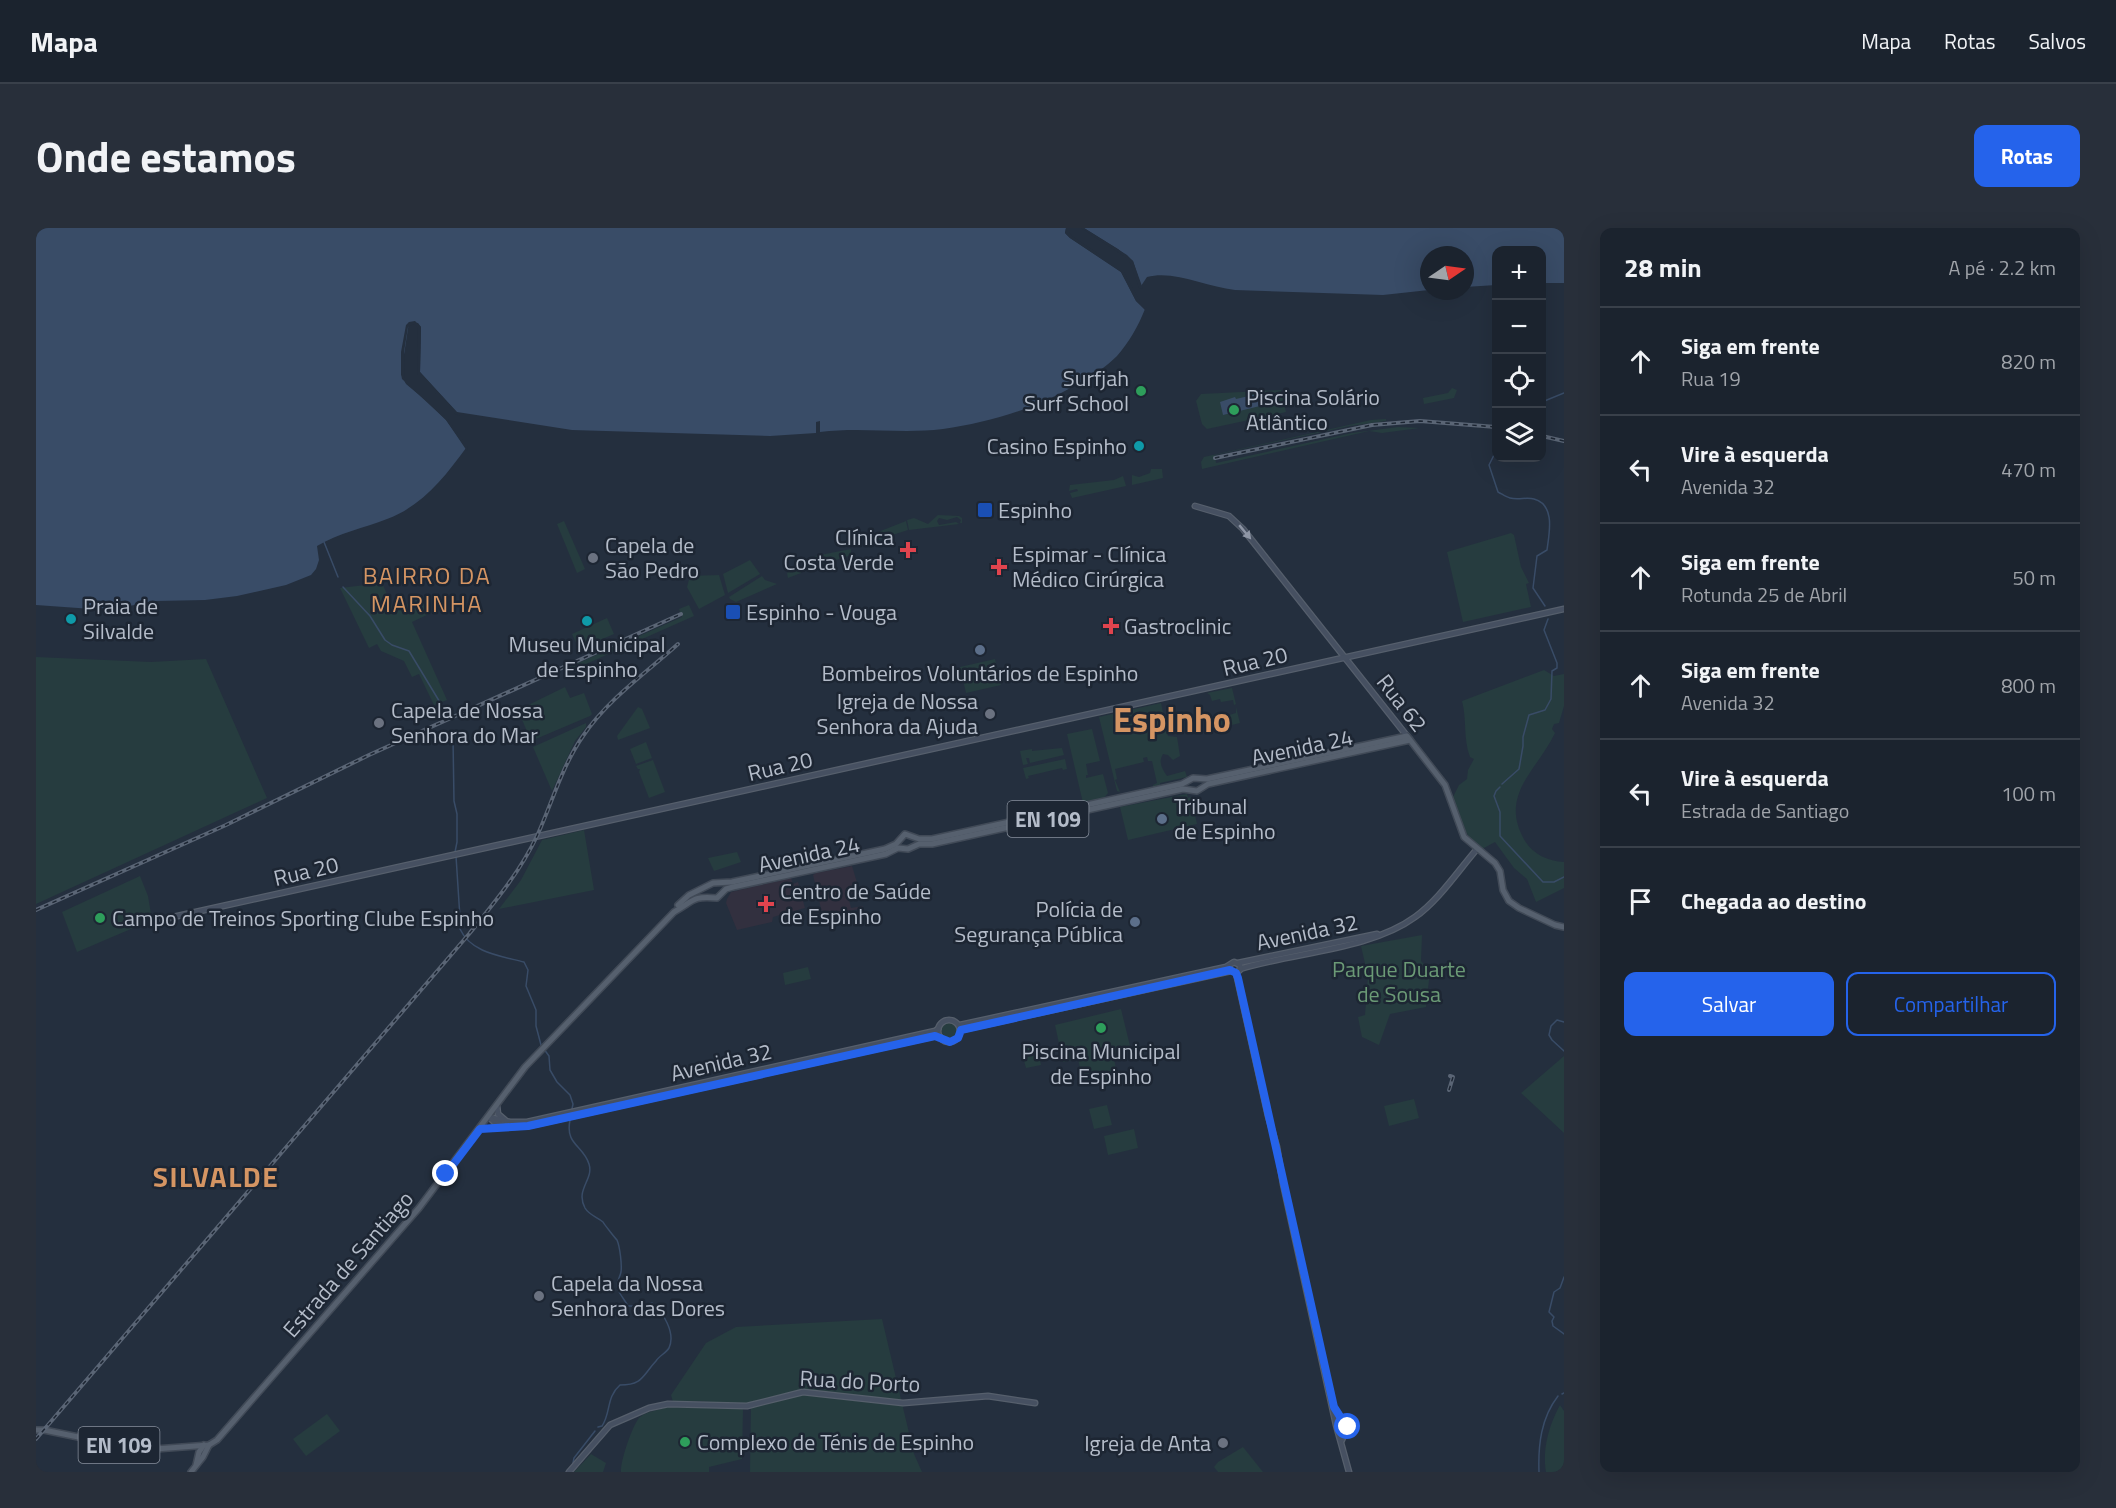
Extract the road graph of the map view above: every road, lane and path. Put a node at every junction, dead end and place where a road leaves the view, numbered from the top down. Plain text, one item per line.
1 (1194, 506) dead end
2 (1564, 609) edge
3 (1345, 657) junction
4 (1409, 738) junction
5 (1199, 779) junction
6 (1189, 781) junction
7 (1202, 787) junction
8 (1191, 789) junction
9 (913, 838) junction
10 (899, 841) junction
11 (913, 845) junction
12 (902, 848) junction
13 (1477, 849) junction
14 (720, 884) junction
15 (708, 886) junction
16 (723, 892) junction
17 (709, 896) junction
18 (692, 900) joint
19 (675, 909) junction
20 (155, 921) dead end
21 (1564, 927) edge
22 (1235, 968) junction
23 (960, 1028) junction
24 (938, 1029) junction
25 (940, 1037) junction
26 (497, 1106) junction
27 (584, 1112) junction
28 (489, 1117) junction
29 (509, 1125) junction
30 (480, 1129) junction
31 (1035, 1403) dead end
32 (1339, 1419) junction
33 (1338, 1428) junction
34 (36, 1430) edge
35 (1346, 1430) junction
36 (1342, 1441) junction
37 (200, 1449) junction
38 (191, 1472) edge
39 (569, 1472) edge
40 (1349, 1472) edge

1 -> 3 main road, Rua 62
2 - 3 main road, Rua 20
3 - 4 main road, Rua 62
3 - 20 main road, Rua 20
4 - 5 main road, Avenida 24 / EN 109
4 - 7 main road, Avenida 24 / EN 109
4 - 13 main road, Rua 62
5 - 6 main road, Avenida 24 / EN 109
5 - 7 main road
6 - 8 main road
6 - 9 main road, Avenida 24 / EN 109
7 - 8 main road, Avenida 24 / EN 109
8 - 11 main road, Avenida 24 / EN 109
9 - 10 main road, Avenida 24 / EN 109
9 - 11 main road
10 - 12 main road
10 - 14 main road, Avenida 24 / EN 109
11 - 12 main road, Avenida 24 / EN 109
12 - 16 main road, Avenida 24 / EN 109
13 - 21 main road, Rua 62
13 - 22 main road, Avenida 32
14 - 15 main road, Avenida 24 / EN 109
14 - 16 main road
15 - 17 main road
15 - 19 main road, Avenida 24 / EN 109
16 - 17 main road, Avenida 24 / EN 109
17 - 18 main road, Avenida 24 / EN 109
18 - 19 main road, Estrada de Santiago
19 - 26 main road, Estrada de Santiago
22 - 23 main road, Avenida 32
22 - 32 main road
23 - 24 main road
23 - 25 main road
24 - 25 main road
24 - 27 main road, Avenida 32
25 - 27 main road, Avenida 32
26 - 28 main road, Estrada de Santiago
26 - 29 main road
27 - 29 main road, Avenida 32
28 - 29 main road
28 - 30 main road, Estrada de Santiago
29 - 30 main road, Avenida 32
30 - 37 main road, Estrada de Santiago
31 - 39 main road, Rua do Porto
32 - 33 main road
32 - 35 main road
33 - 35 main road
33 - 36 main road
34 - 37 main road, EN 109
35 - 36 main road
36 - 40 main road
37 - 38 main road, Estrada de Santiago

